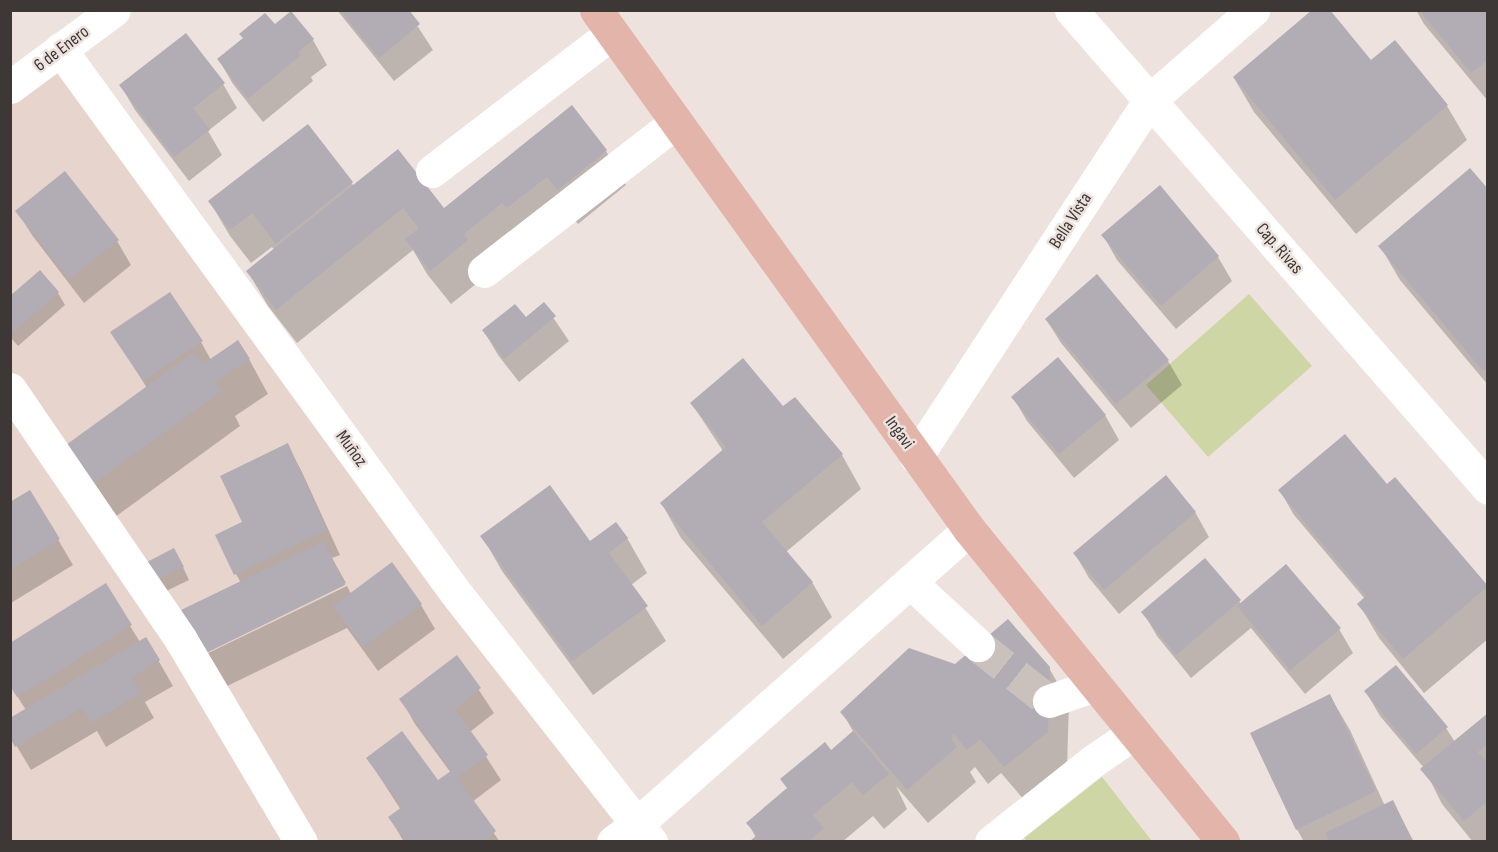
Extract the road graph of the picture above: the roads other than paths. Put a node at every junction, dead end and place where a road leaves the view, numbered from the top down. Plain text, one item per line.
1 (114, 10) edge
2 (1071, 10) edge
3 (1253, 10) edge
4 (604, 22) edge
5 (60, 49) junction
6 (10, 87) edge
7 (1150, 100) junction
8 (676, 122) junction
9 (432, 171) dead end
10 (484, 271) dead end
11 (10, 389) edge
12 (916, 457) junction
13 (1488, 488) edge
14 (969, 529) junction
15 (910, 582) junction
16 (978, 645) tunnel mouth
17 (1095, 685) junction
18 (1049, 701) dead end
19 (1134, 733) junction
20 (634, 836) edge
21 (301, 842) edge
22 (991, 842) edge
23 (1223, 842) edge

1 - 5 street, 6 de Enero
2 - 7 street, Cap. Rivas
3 - 7 street, Bella Vista
4 - 8 main road, Ingavi
4 - 9 street
5 - 6 street, 6 de Enero
5 - 20 street, Muñoz
7 - 12 street, Bella Vista
7 - 13 street, Cap. Rivas
8 - 10 street
8 - 12 main road, Ingavi
11 - 21 street
12 - 14 main road, Ingavi
14 - 15 street
14 - 17 main road, Ingavi
15 - 16 street
15 - 20 street
17 - 18 street
17 - 19 main road, Ingavi
19 - 22 street
19 - 23 main road, Ingavi

